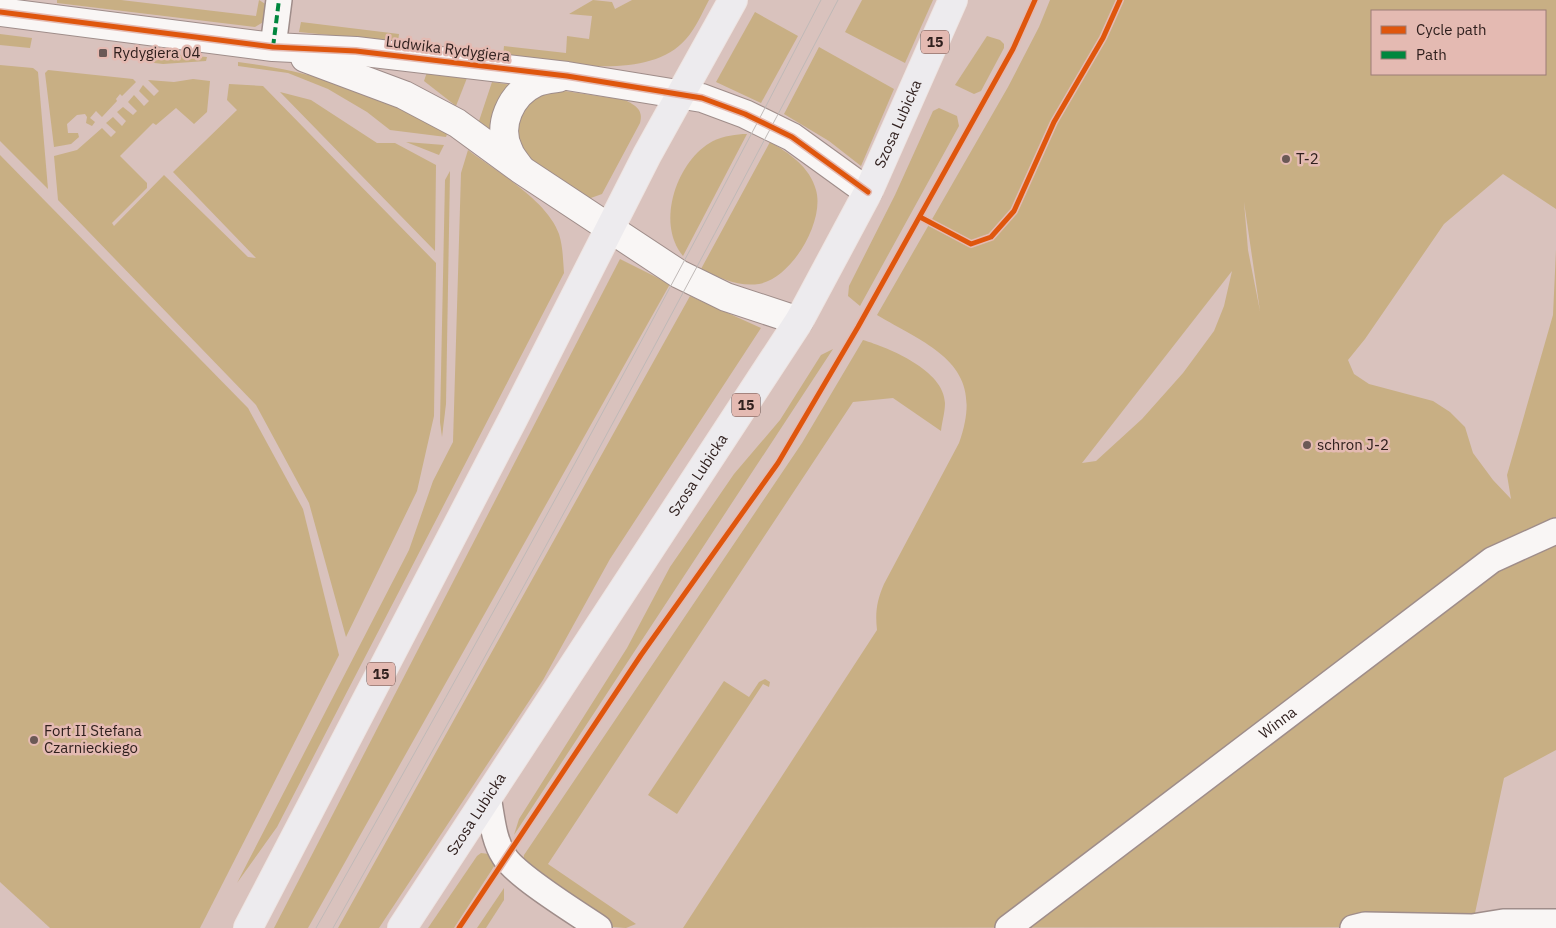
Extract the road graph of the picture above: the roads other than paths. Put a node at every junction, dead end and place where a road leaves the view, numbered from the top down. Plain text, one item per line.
1 (279, 0) edge
2 (734, 0) edge
3 (953, 0) edge
4 (0, 12) edge
5 (273, 47) junction
6 (567, 76) junction
7 (681, 94) junction
8 (520, 169) junction
9 (868, 192) junction
10 (610, 228) junction
11 (799, 321) junction
12 (1556, 531) edge
13 (488, 797) junction
14 (1556, 922) edge
15 (248, 928) edge
16 (402, 928) edge
17 (599, 928) edge
18 (1008, 928) edge
19 (1353, 928) edge

1 - 5 street
2 - 7 main road, 15
3 - 9 main road, Szosa Lubicka / 15
4 - 5 street, Ludwika Rydygiera
5 - 6 street, Ludwika Rydygiera
5 - 8 street, Ludwika Rydygiera
6 - 7 street, Ludwika Rydygiera
6 - 8 street
7 - 9 street, Ludwika Rydygiera
7 - 10 main road, 15
8 - 10 street, Ludwika Rydygiera
9 - 11 main road, Szosa Lubicka / 15
10 - 11 street, Ludwika Rydygiera
10 - 15 main road, 15
11 - 13 main road, Szosa Lubicka / 15
12 - 18 street, Winna
13 - 16 main road, Szosa Lubicka / 15
13 - 17 street
14 - 19 street

